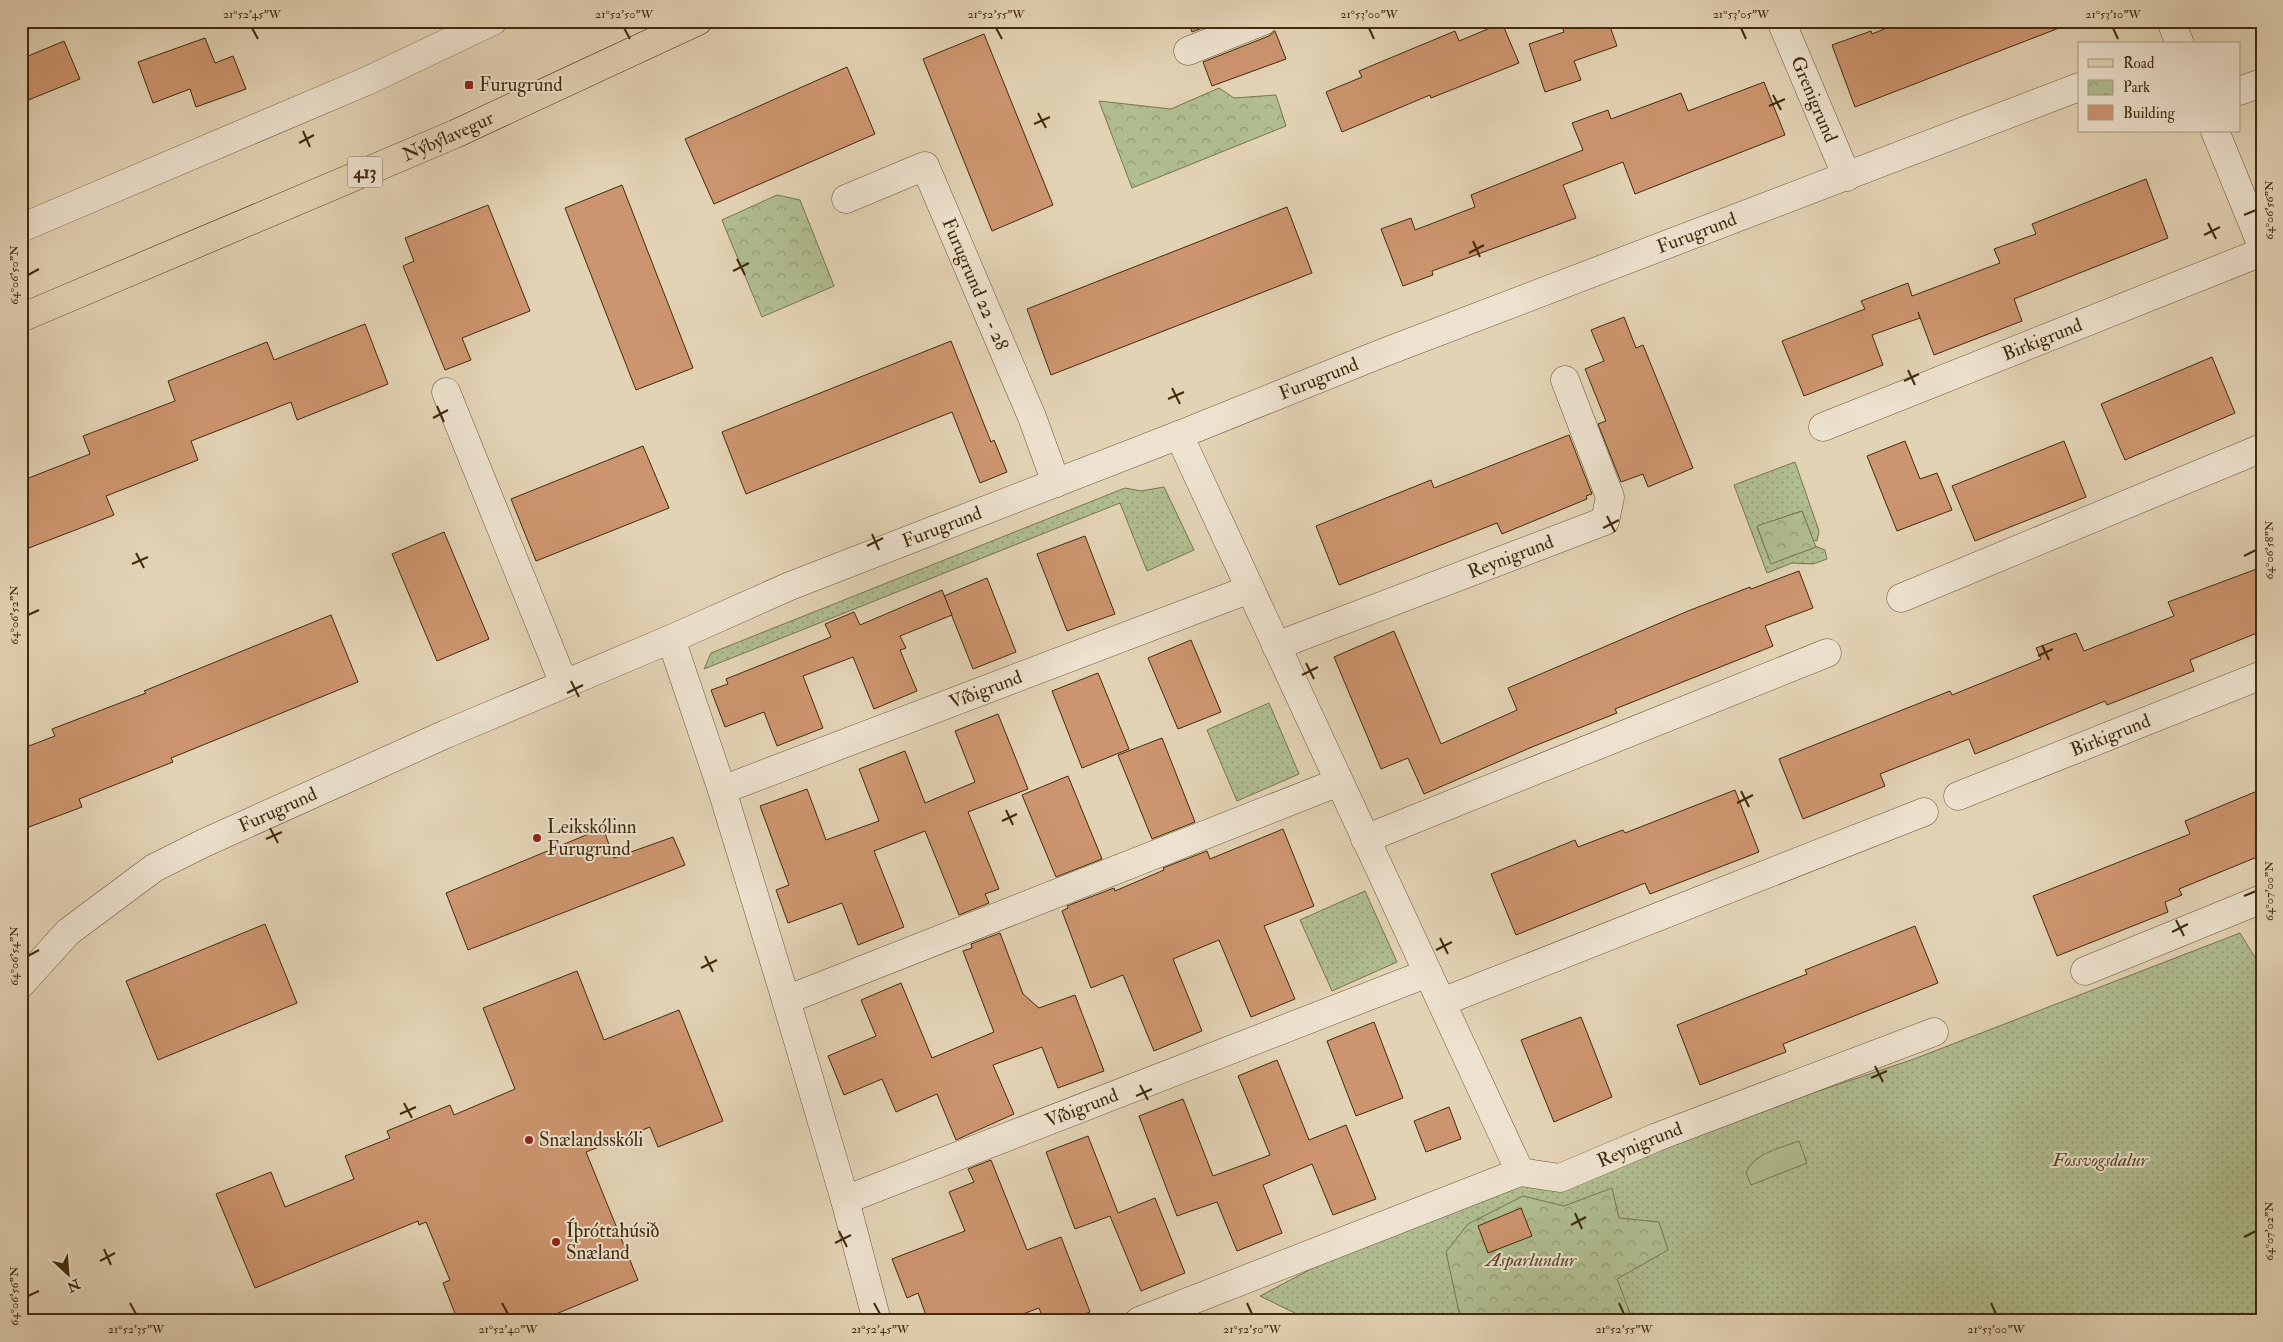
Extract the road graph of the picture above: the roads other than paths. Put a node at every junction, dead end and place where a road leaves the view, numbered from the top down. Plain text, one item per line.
1 (493, 21) edge
2 (698, 21) edge
3 (1263, 21) edge
4 (1781, 21) edge
5 (2171, 21) edge
6 (2179, 42) edge
7 (1188, 51) dead end
8 (2262, 83) edge
9 (2078, 87) edge
10 (2240, 91) edge
11 (2215, 132) edge
12 (1846, 177) junction
13 (846, 199) dead end
14 (21, 228) edge
15 (2262, 246) edge
16 (2262, 252) edge
17 (23, 315) edge
18 (1565, 380) dead end
19 (446, 392) dead end
20 (1823, 427) dead end
21 (1179, 435) junction
22 (2262, 448) edge
23 (1056, 483) junction
24 (1250, 589) junction
25 (1901, 598) dead end
26 (671, 639) junction
27 (1276, 646) junction
28 (1827, 653) dead end
29 (2262, 675) edge
30 (564, 684) junction
31 (1339, 782) junction
32 (722, 790) junction
33 (1958, 796) dead end
34 (1924, 812) dead end
35 (1365, 838) junction
36 (2262, 899) edge
37 (2085, 970) dead end
38 (1428, 973) junction
39 (21, 984) edge
40 (786, 1000) junction
41 (1442, 1002) junction
42 (1934, 1032) dead end
43 (1520, 1172) junction
44 (845, 1200) junction
45 (876, 1321) edge
46 (1139, 1321) edge

1 - 14 street
2 - 17 main road, Nýbýlavegur / 413
3 - 7 street
4 - 12 street, Grenigrund
5 - 6 street
8 - 10 street
9 - 12 street, Furugrund
11 - 15 street
12 - 21 street, Furugrund
13 - 23 street, Furugrund 22 - 28
16 - 20 street, Birkigrund
18 - 27 street, Reynigrund
19 - 30 street
21 - 23 street, Furugrund
21 - 24 street
22 - 25 street
23 - 26 street, Furugrund
24 - 27 street
24 - 32 street, Víðigrund
26 - 30 street, Furugrund
26 - 32 street
27 - 31 street
28 - 35 street
29 - 33 street, Birkigrund
30 - 39 street, Furugrund
31 - 35 street
31 - 40 street
32 - 40 street
34 - 41 street
35 - 38 street
36 - 37 street
38 - 41 street
38 - 44 street, Víðigrund
40 - 44 street
41 - 43 street
42 - 43 street, Reynigrund
43 - 46 street
44 - 45 street

